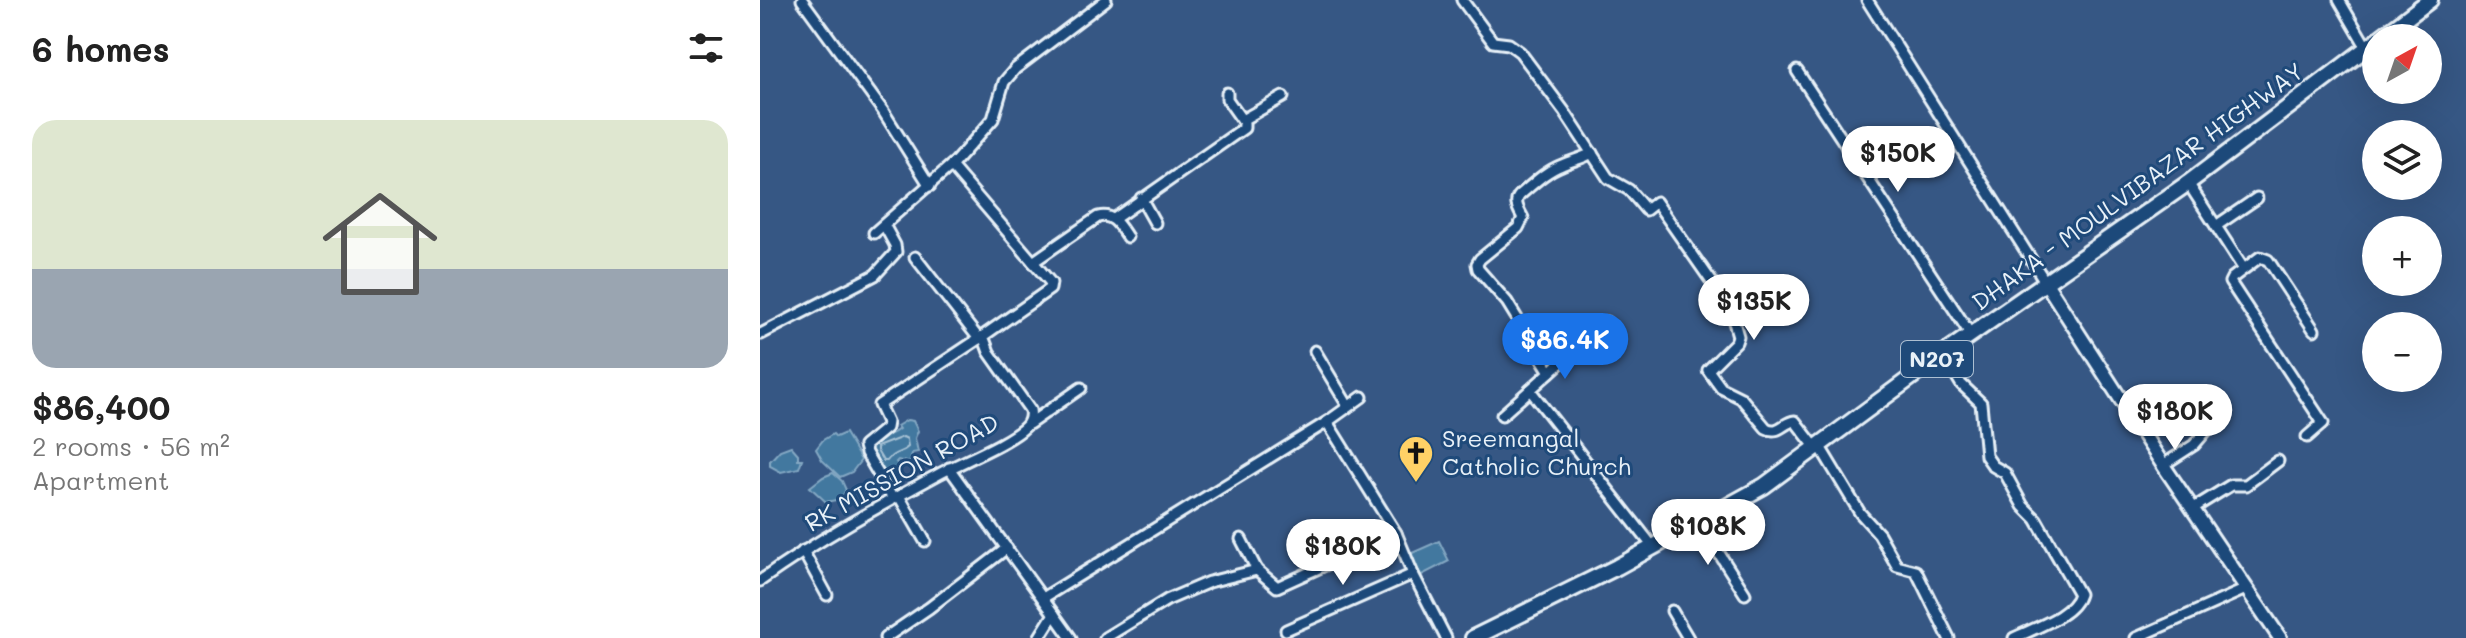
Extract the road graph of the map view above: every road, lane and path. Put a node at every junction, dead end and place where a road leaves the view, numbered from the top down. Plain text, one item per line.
1 (802, 0) edge
2 (1106, 0) edge
3 (1462, 0) edge
4 (1867, 0) edge
5 (2339, 0) edge
6 (2430, 0) edge
7 (2398, 24) edge
8 (2362, 28) edge
9 (2362, 51) edge
10 (1797, 71) dead end
11 (1227, 93) dead end
12 (1283, 97) dead end
13 (1242, 120) junction
14 (1592, 153) junction
15 (951, 166) junction
16 (2188, 183) junction
17 (930, 186) junction
18 (1141, 198) junction
19 (2257, 198) dead end
20 (1114, 219) junction
21 (1155, 223) dead end
22 (884, 225) junction
23 (2216, 226) junction
24 (874, 233) dead end
25 (1127, 237) dead end
26 (915, 257) dead end
27 (1033, 262) junction
28 (2243, 268) junction
29 (2046, 283) junction
30 (1606, 322) dead end
31 (2314, 330) dead end
32 (761, 334) edge
33 (1971, 335) junction
34 (981, 338) junction
35 (1315, 351) dead end
36 (1943, 354) junction
37 (1550, 372) junction
38 (1081, 388) dead end
39 (1530, 390) junction
40 (1362, 397) dead end
41 (1348, 406) junction
42 (1502, 415) dead end
43 (2223, 417) dead end
44 (1327, 422) junction
45 (1026, 426) junction
46 (2307, 437) dead end
47 (1817, 447) junction
48 (2278, 461) dead end
49 (2163, 465) junction
50 (949, 468) junction
51 (896, 497) junction
52 (2192, 509) junction
53 (1699, 522) junction
54 (1396, 533) junction
55 (1241, 539) dead end
56 (925, 541) dead end
57 (1653, 547) junction
58 (1007, 548) junction
59 (803, 551) junction
60 (1257, 570) junction
61 (1413, 574) junction
62 (760, 581) edge
63 (2246, 589) junction
64 (1745, 594) dead end
65 (827, 595) dead end
66 (1043, 598) junction
67 (1672, 611) dead end
68 (1054, 614) junction
69 (1286, 630) dead end
70 (885, 638) edge
71 (1039, 638) edge
72 (1071, 638) edge
73 (1105, 638) edge
74 (1446, 638) edge
75 (1473, 638) edge
76 (1688, 638) edge
77 (1949, 638) edge
78 (2014, 638) edge
79 (2136, 638) edge
80 (2280, 638) edge

1 - 17 street
2 - 15 street
3 - 14 street
4 - 29 street
5 - 8 street
6 - 7 highway, DHAKA - MOULVIBAZAR HIGHWAY / N207
9 - 16 highway, DHAKA - MOULVIBAZAR HIGHWAY / N207
10 - 33 street
11 - 13 street
12 - 13 street
13 - 18 street
14 - 37 street
14 - 47 street
15 - 17 street
15 - 27 street
16 - 23 street
16 - 29 highway, DHAKA - MOULVIBAZAR HIGHWAY / N207
17 - 22 street
18 - 20 street
18 - 21 street
19 - 23 street
20 - 25 street
20 - 27 street
22 - 24 street
22 - 32 street
23 - 28 street
26 - 34 street, RK MISSION ROAD
27 - 34 street
28 - 31 street
28 - 46 street
29 - 33 highway, DHAKA - MOULVIBAZAR HIGHWAY / N207
29 - 49 main road
30 - 37 street
33 - 36 highway, DHAKA - MOULVIBAZAR HIGHWAY / N207
34 - 45 street, RK MISSION ROAD
34 - 51 street
35 - 41 street
36 - 47 highway, DHAKA - MOULVIBAZAR HIGHWAY / N207
36 - 78 street
37 - 39 street
38 - 45 street
39 - 42 street
39 - 57 street
40 - 41 street
41 - 44 street
43 - 49 street
44 - 54 street
44 - 66 street
45 - 50 street, RK MISSION ROAD
47 - 53 highway, DHAKA - MOULVIBAZAR HIGHWAY / N207
47 - 77 street
48 - 52 street
49 - 52 main road
50 - 51 street, RK MISSION ROAD
50 - 58 street
51 - 56 street
51 - 59 street, RK MISSION ROAD
52 - 63 main road
53 - 57 highway, DHAKA - MOULVIBAZAR HIGHWAY / N207
53 - 64 street
54 - 60 street
54 - 61 street
55 - 60 street
57 - 75 highway, DHAKA - MOULVIBAZAR HIGHWAY / N207
58 - 66 street
58 - 70 street
59 - 62 street, RK MISSION ROAD
59 - 65 street
60 - 73 street
61 - 69 street
61 - 74 street
63 - 79 street
63 - 80 main road
66 - 68 street
67 - 76 street
68 - 71 street
68 - 72 street

